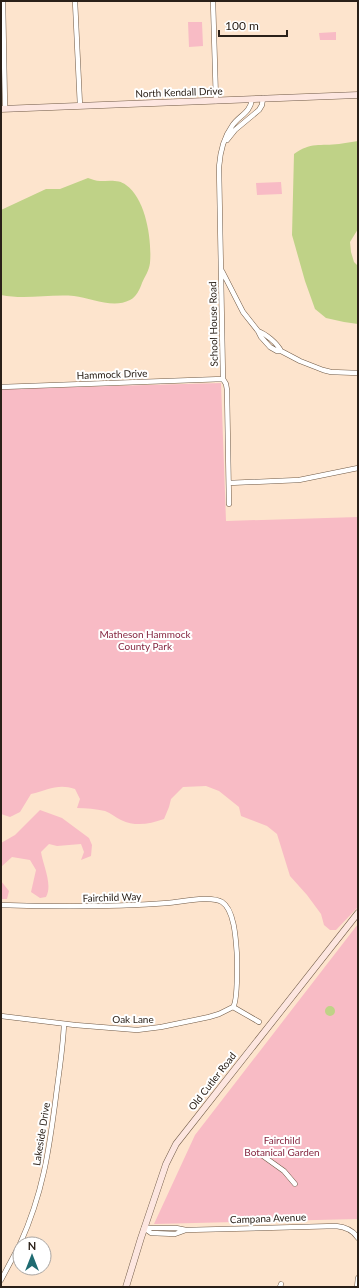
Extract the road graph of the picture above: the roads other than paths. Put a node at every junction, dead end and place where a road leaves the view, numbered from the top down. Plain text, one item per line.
1 (2, 1) edge
2 (75, 1) edge
3 (213, 1) edge
4 (358, 95) edge
5 (263, 98) junction
6 (252, 99) junction
7 (216, 101) junction
8 (80, 106) junction
9 (3, 108) edge
10 (225, 143) junction
11 (221, 270) junction
12 (358, 373) edge
13 (223, 379) junction
14 (1, 387) edge
15 (358, 468) edge
16 (229, 483) junction
17 (229, 504) dead end
18 (1, 905) edge
19 (358, 912) edge
20 (233, 1007) junction
21 (1, 1016) edge
22 (258, 1022) dead end
23 (64, 1024) junction
24 (263, 1156) dead end
25 (295, 1184) dead end
26 (144, 1228) junction
27 (186, 1230) junction
28 (23, 1236) edge
29 (358, 1238) edge
30 (12, 1259) edge
31 (358, 1278) edge
32 (1, 1280) edge
33 (126, 1287) edge
34 (357, 1287) edge

1 - 9 street
2 - 8 street
3 - 7 street
4 - 5 main road, North Kendall Drive
5 - 6 main road, North Kendall Drive
5 - 10 street, School House Road
6 - 7 main road, North Kendall Drive
6 - 10 street, School House Road
7 - 8 main road, North Kendall Drive
8 - 9 main road, North Kendall Drive
10 - 11 street, School House Road
11 - 12 street
11 - 13 street, School House Road
13 - 14 street, Hammock Drive
13 - 16 street, School House Road
15 - 16 street
16 - 17 street, School House Road
18 - 20 street, Fairchild Way
19 - 26 main road, Old Cutler Road
20 - 22 street
20 - 23 street, Oak Lane
21 - 23 street, Oak Lane
23 - 28 street, Lakeside Drive
24 - 25 street
26 - 27 street, Campana Avenue
26 - 27 street, Campana Avenue
26 - 33 main road, Old Cutler Road
27 - 29 street, Campana Avenue
30 - 32 street, Lakeside Drive
31 - 34 street

